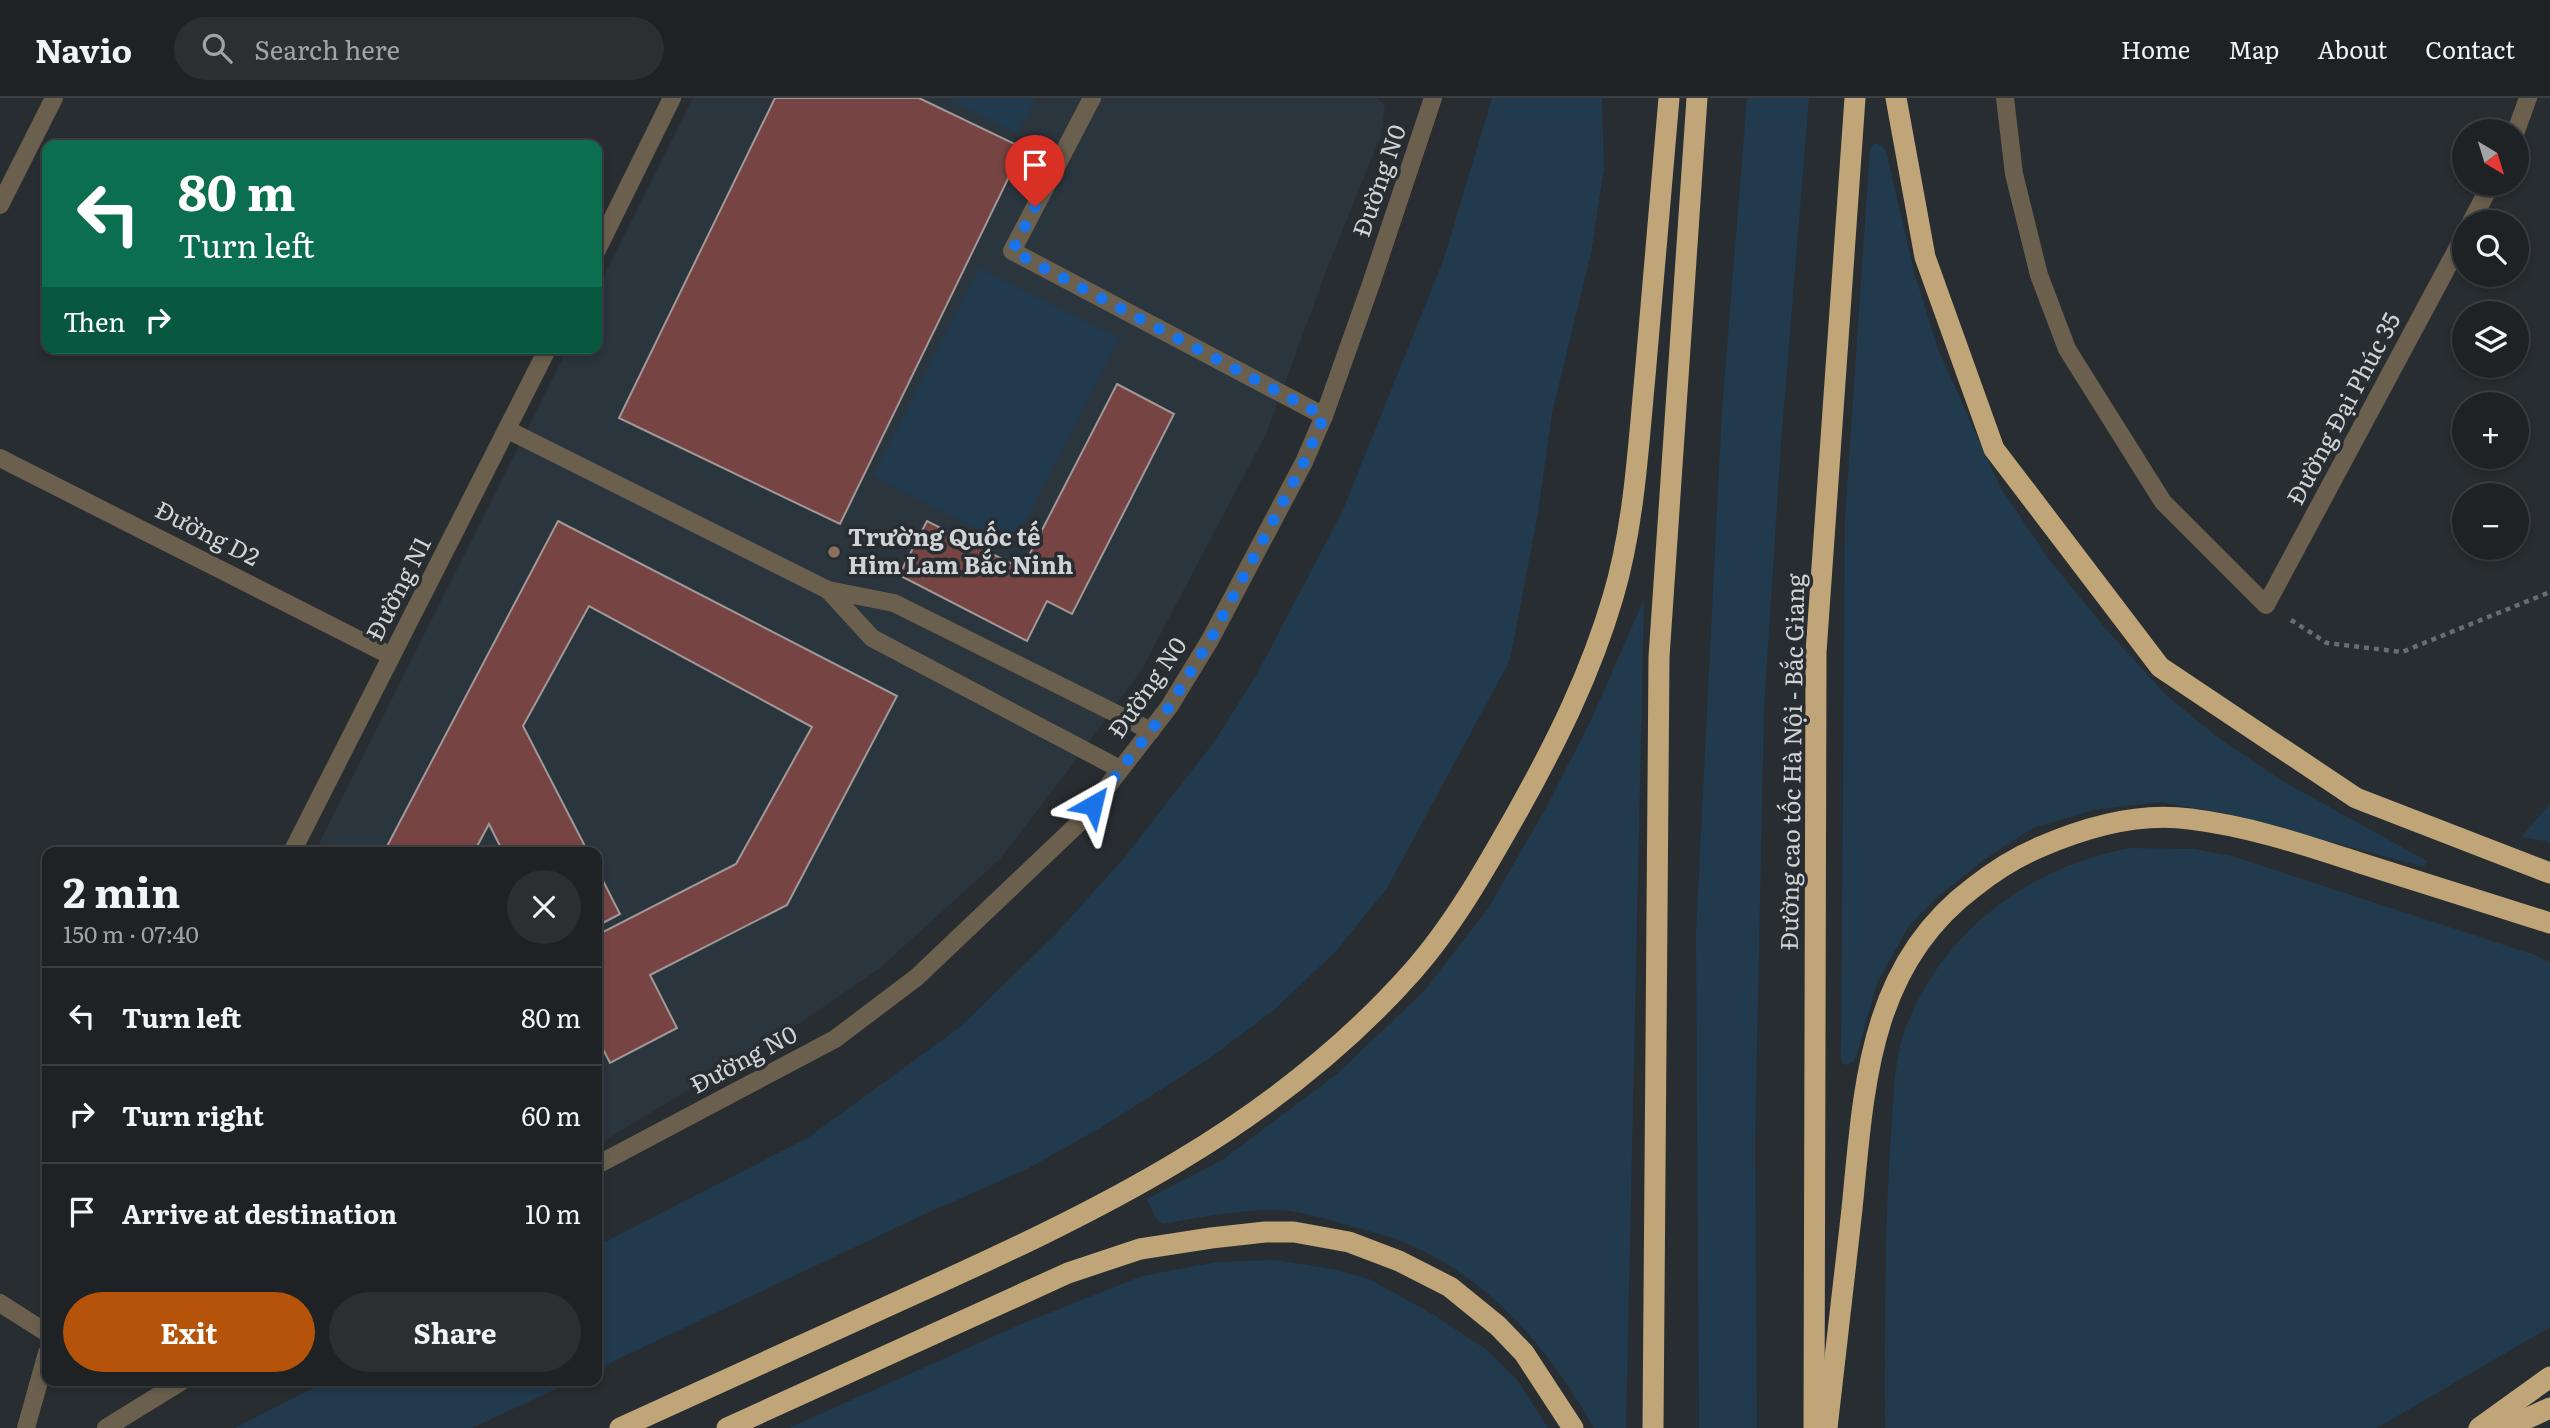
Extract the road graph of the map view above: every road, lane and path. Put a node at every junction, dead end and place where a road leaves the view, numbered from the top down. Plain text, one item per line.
1 (54, 98) edge
2 (671, 98) edge
3 (1092, 98) edge
4 (1433, 98) edge
5 (1669, 98) edge
6 (1697, 98) edge
7 (1855, 98) edge
8 (1896, 98) edge
9 (2005, 98) edge
10 (2528, 98) edge
11 (2520, 119) edge
12 (0, 205) edge
13 (602, 240) edge
14 (2452, 258) edge
15 (545, 354) edge
16 (1324, 416) junction
17 (508, 430) junction
18 (0, 458) edge
19 (828, 590) junction
20 (2550, 592) edge
21 (2266, 605) junction
22 (391, 656) junction
23 (1150, 731) junction
24 (1120, 769) junction
25 (295, 847) edge
26 (2550, 873) edge
27 (2550, 923) edge
28 (602, 1162) edge
29 (0, 1303) edge
30 (42, 1330) edge
31 (42, 1371) edge
32 (2550, 1377) edge
33 (174, 1386) edge
34 (2550, 1408) edge
35 (26, 1428) edge
36 (106, 1428) edge
37 (620, 1428) edge
38 (726, 1428) edge
39 (1573, 1428) edge
40 (1653, 1428) edge
41 (1814, 1428) edge
42 (1827, 1428) edge
43 (2479, 1428) edge
44 (2507, 1428) edge

1 - 12 street
2 - 13 street
3 - 16 street
4 - 16 street, Đường N0
5 - 37 highway
6 - 40 highway
7 - 41 highway, Đường cao tốc Hà Nội - Bắc Giang
8 - 26 highway
9 - 21 street
10 - 11 street
14 - 21 street, Đường Đại Phúc 35
15 - 17 street, Đường N1
16 - 23 street, Đường N0
17 - 19 street
17 - 22 street, Đường N1
18 - 22 street, Đường D2
19 - 23 street
19 - 24 street
20 - 21 path
22 - 25 street, Đường N1
23 - 24 street, Đường N0
24 - 28 street, Đường N0
27 - 42 highway
29 - 30 street
31 - 35 street
32 - 43 highway
33 - 36 street
34 - 44 highway
38 - 39 highway

